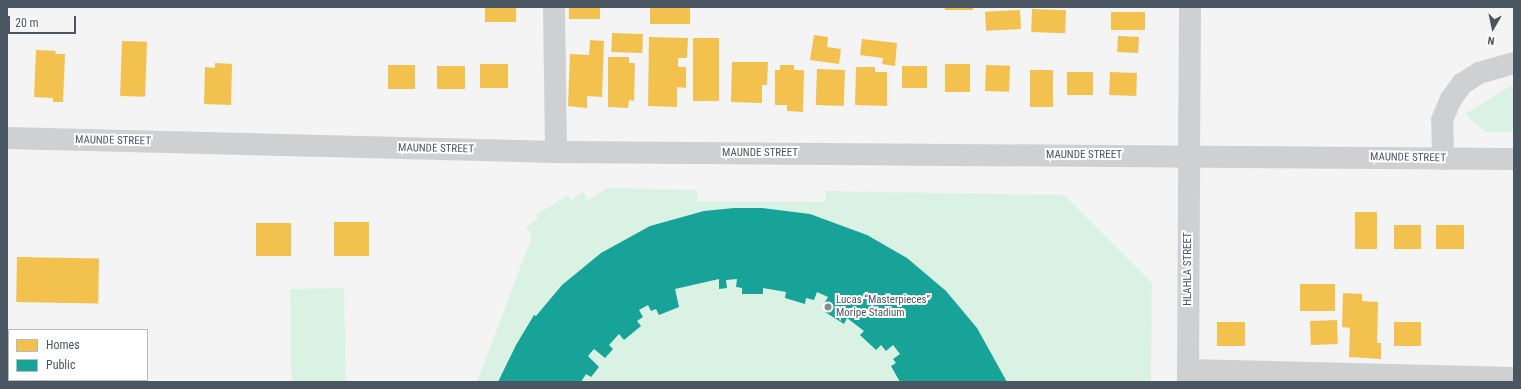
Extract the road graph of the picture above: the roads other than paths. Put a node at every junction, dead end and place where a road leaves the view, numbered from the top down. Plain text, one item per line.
1 (554, 7) edge
2 (1190, 7) edge
3 (1514, 62) edge
4 (7, 138) edge
5 (556, 152) junction
6 (1189, 156) junction
7 (1443, 159) junction
8 (1514, 159) edge
9 (1188, 376) edge
10 (1514, 378) edge
11 (1400, 379) edge

1 - 5 street
2 - 6 street, HLAHLA STREET
3 - 7 street
4 - 5 street, MAUNDE STREET
5 - 6 street, MAUNDE STREET
6 - 7 street, MAUNDE STREET
6 - 9 street, HLAHLA STREET
7 - 8 street, MAUNDE STREET
9 - 11 street
10 - 11 street

